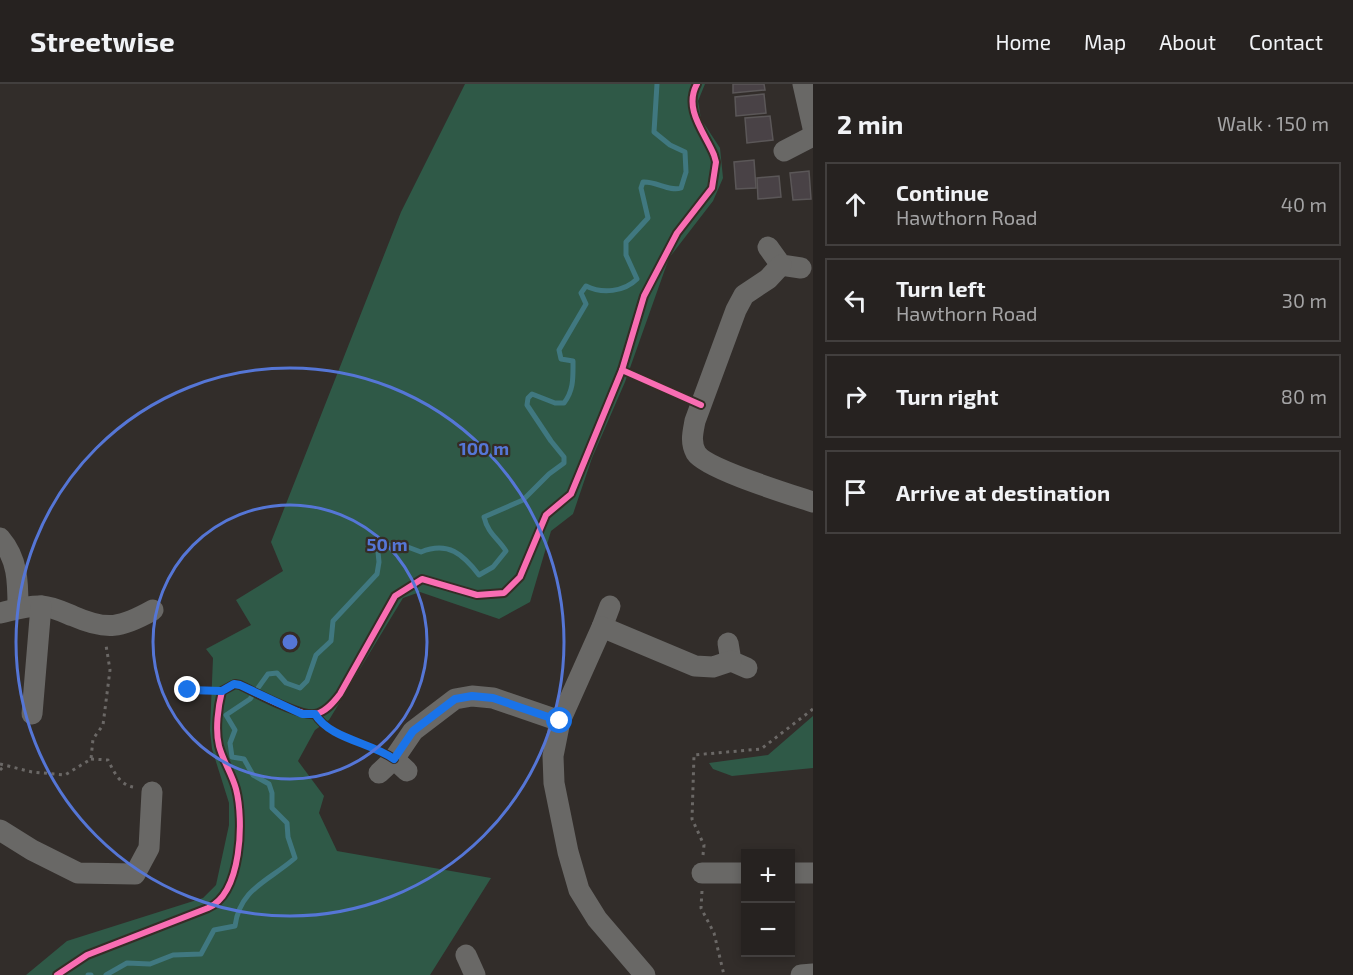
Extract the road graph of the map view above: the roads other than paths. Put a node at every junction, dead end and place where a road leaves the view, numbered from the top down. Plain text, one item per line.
1 (803, 84) edge
2 (813, 128) edge
3 (813, 136) edge
4 (784, 151) dead end
5 (768, 248) dead end
6 (813, 502) edge
7 (0, 538) edge
8 (41, 606) junction
9 (610, 606) dead end
10 (153, 610) dead end
11 (9, 611) edge
12 (602, 627) junction
13 (735, 657) dead end
14 (32, 714) dead end
15 (560, 721) junction
16 (393, 768) road end
17 (152, 792) road end
18 (0, 831) edge
19 (702, 873) road end
20 (741, 873) edge
21 (795, 873) edge
22 (813, 873) edge
23 (466, 954) dead end
24 (634, 971) edge
25 (813, 974) edge
26 (476, 975) edge
27 (801, 975) edge

1 - 2 street
3 - 4 street
5 - 6 street
7 - 11 street
8 - 10 street
8 - 11 street
8 - 14 street
9 - 12 street
12 - 13 street
12 - 15 street
15 - 16 street
15 - 24 street
17 - 18 street
19 - 20 street
21 - 22 street
23 - 26 street
25 - 27 street

